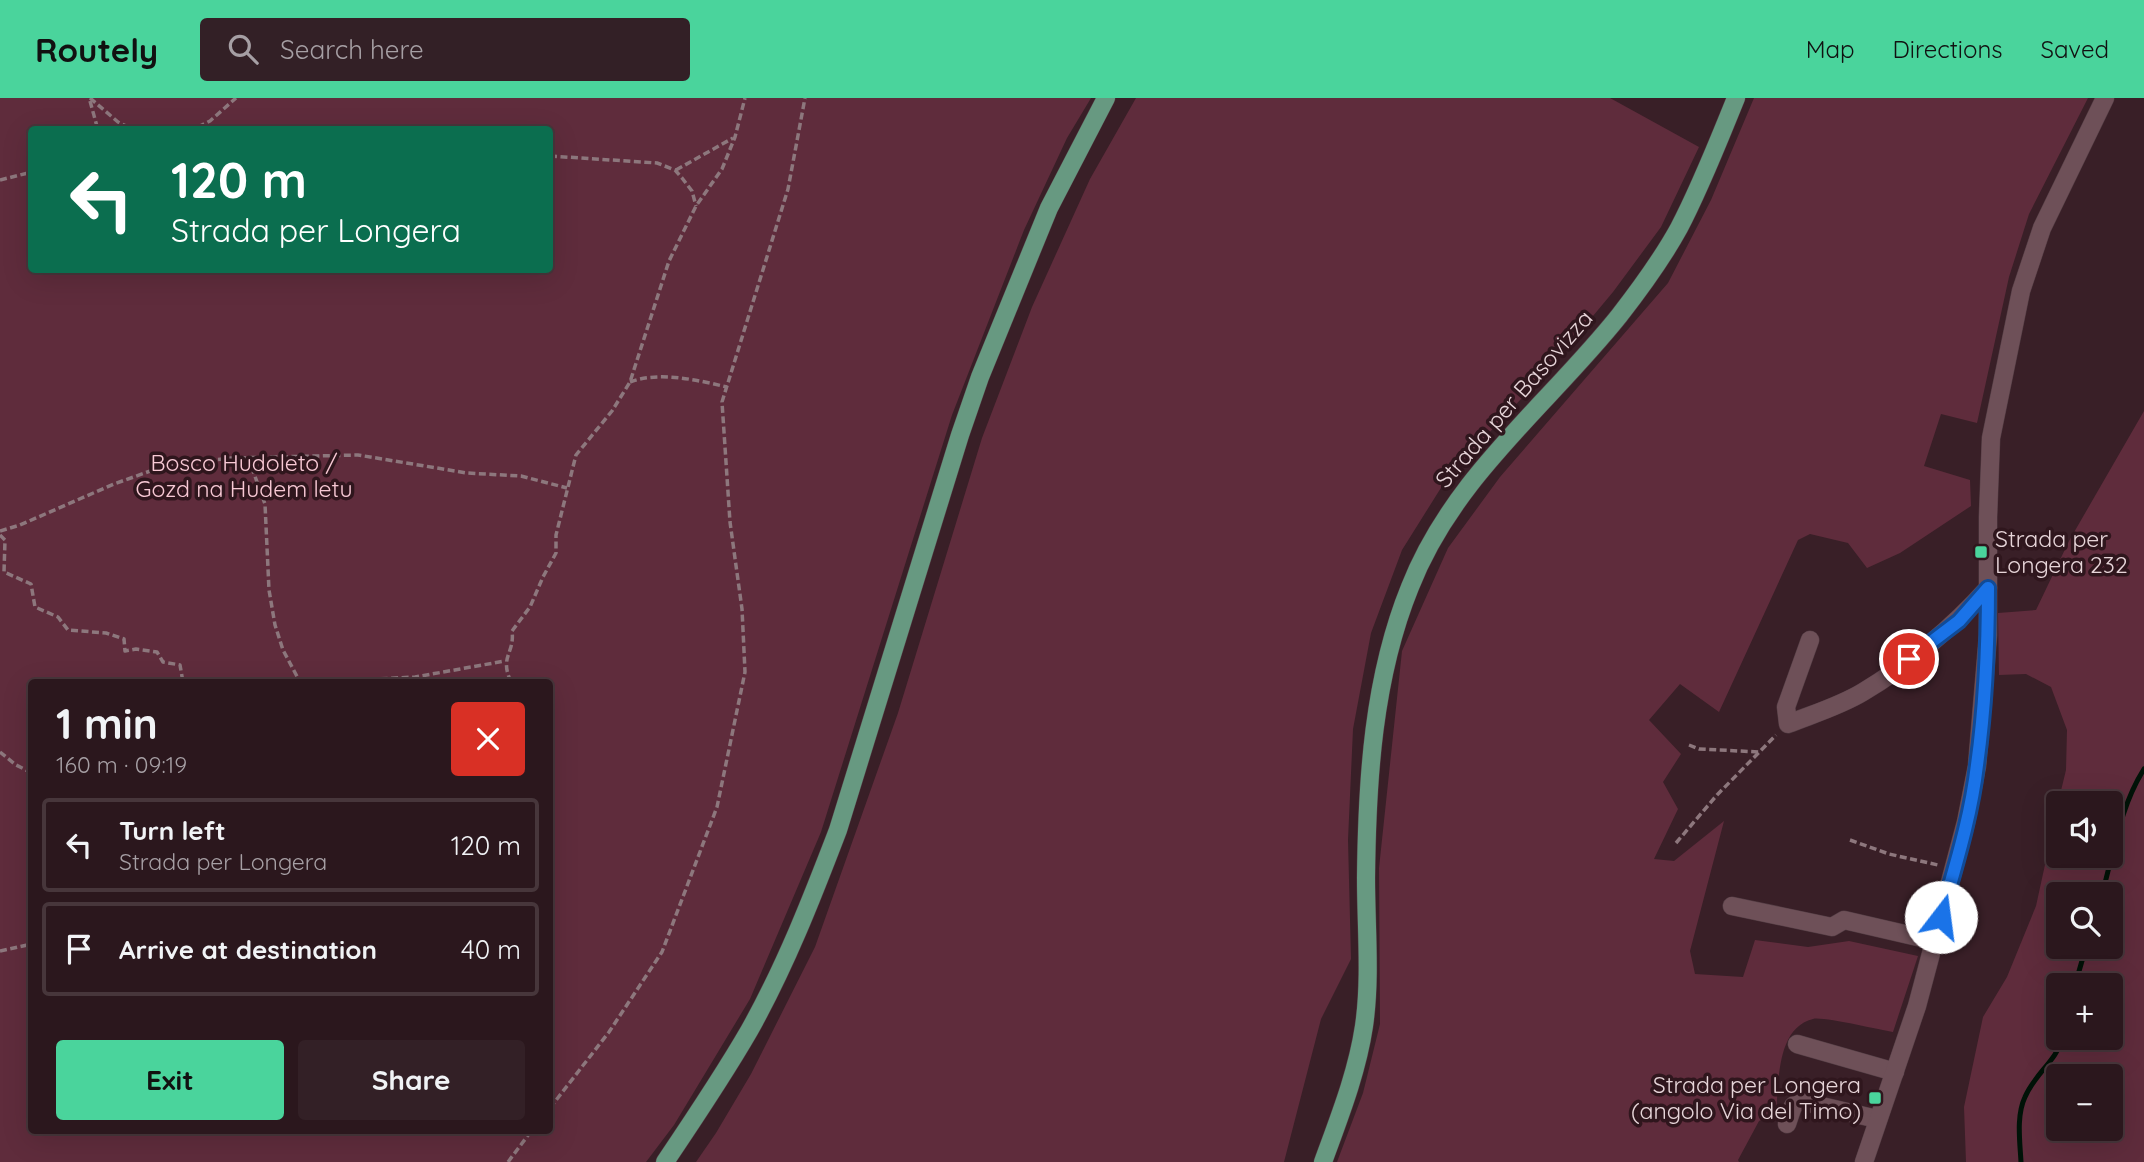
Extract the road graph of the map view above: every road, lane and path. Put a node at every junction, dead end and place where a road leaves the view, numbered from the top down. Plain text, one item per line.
1 (90, 98) edge
2 (236, 98) edge
3 (745, 98) edge
4 (805, 98) edge
5 (1106, 98) edge
6 (1736, 98) edge
7 (2105, 98) edge
8 (97, 126) edge
9 (126, 126) edge
10 (200, 126) edge
11 (735, 137) junction
12 (553, 156) edge
13 (675, 170) junction
14 (28, 173) edge
15 (0, 180) edge
16 (696, 206) junction
17 (630, 383) junction
18 (727, 387) junction
19 (248, 457) junction
20 (567, 488) junction
21 (0, 533) edge
22 (1988, 588) junction
23 (1810, 640) dead end
24 (505, 661) junction
25 (182, 679) edge
26 (298, 679) edge
27 (376, 679) edge
28 (510, 679) edge
29 (1788, 724) junction
30 (1689, 745) dead end
31 (0, 752) edge
32 (1760, 752) junction
33 (28, 771) edge
34 (1850, 840) dead end
35 (1676, 843) dead end
36 (1954, 869) junction
37 (1732, 906) dead end
38 (1935, 941) junction
39 (28, 945) edge
40 (0, 951) edge
41 (1797, 1044) dead end
42 (1895, 1072) junction
43 (553, 1104) edge
44 (1877, 1119) junction
45 (1787, 1124) dead end
46 (529, 1134) edge
47 (508, 1162) edge
48 (666, 1162) edge
49 (1323, 1162) edge
50 (1864, 1162) edge

1 - 8 path
1 - 9 path
2 - 10 path
3 - 11 path
4 - 18 path
5 - 48 main road
6 - 49 main road, Strada per Basovizza
7 - 22 street
11 - 13 path
11 - 16 path
12 - 13 path
13 - 16 path
14 - 15 path
16 - 17 path
17 - 18 path
17 - 20 path
18 - 43 path
19 - 20 path
19 - 21 path
19 - 26 path
20 - 24 path
21 - 25 path
22 - 29 street
22 - 36 street
23 - 29 street
24 - 27 path
24 - 28 path
29 - 32 path
30 - 32 path
31 - 33 path
32 - 35 path
34 - 36 path
36 - 38 street
37 - 38 street
38 - 42 street
39 - 40 path
41 - 42 street
42 - 44 street
44 - 45 street
44 - 50 street
46 - 47 path

